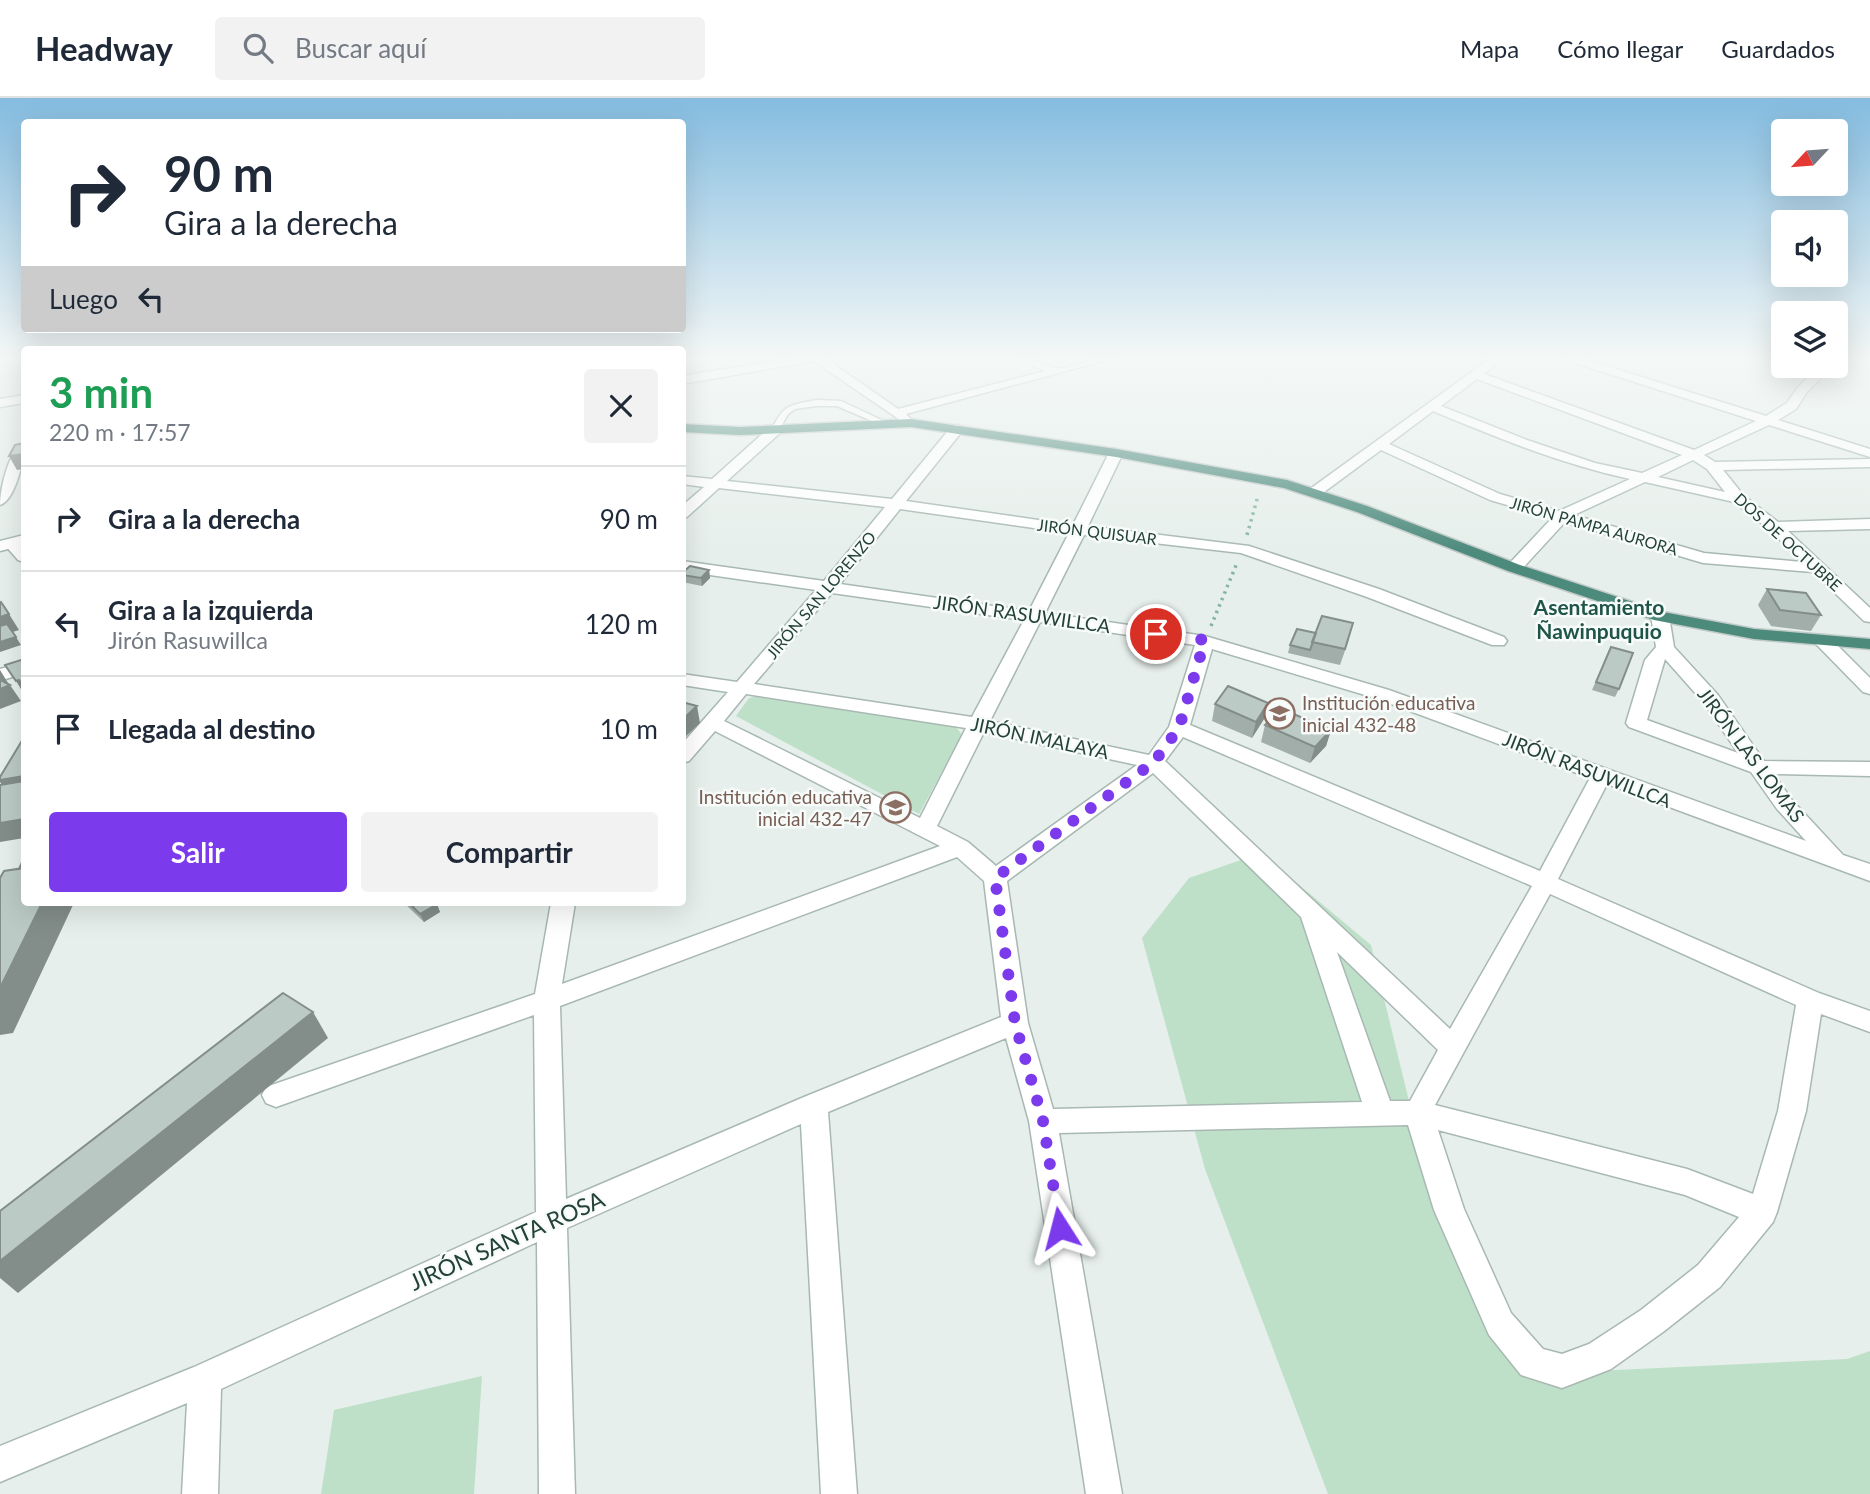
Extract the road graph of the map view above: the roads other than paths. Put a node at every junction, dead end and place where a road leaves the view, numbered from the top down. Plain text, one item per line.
1 (779, 423) edge
2 (867, 423) edge
3 (912, 423) edge
4 (1407, 423) edge
5 (1475, 423) edge
6 (1609, 423) edge
7 (1762, 423) edge
8 (1774, 423) edge
9 (686, 428) edge
10 (957, 429) junction
11 (775, 430) junction
12 (1378, 444) junction
13 (1116, 453) junction
14 (1870, 453) edge
15 (21, 454) edge
16 (1693, 454) junction
17 (21, 456) edge
18 (0, 463) edge
19 (1870, 463) edge
20 (1712, 466) junction
21 (1646, 479) junction
22 (686, 480) edge
23 (717, 484) junction
24 (1315, 492) junction
25 (1739, 499) junction
26 (0, 501) edge
27 (897, 504) junction
28 (686, 511) edge
29 (1563, 515) junction
30 (1870, 524) edge
31 (1775, 527) junction
32 (1079, 530) junction
33 (686, 567) edge
34 (1514, 568) junction
35 (1820, 568) junction
36 (829, 586) junction
37 (1033, 616) junction
38 (1660, 616) junction
39 (1870, 617) edge
40 (1205, 640) junction
41 (1822, 640) junction
42 (1498, 641) dead end
43 (1870, 644) edge
44 (1665, 648) junction
45 (21, 668) edge
46 (0, 675) edge
47 (686, 680) edge
48 (743, 688) junction
49 (1870, 688) edge
50 (713, 723) junction
51 (977, 724) junction
52 (1179, 728) junction
53 (686, 753) edge
54 (1154, 762) junction
55 (1758, 767) junction
56 (1870, 769) edge
57 (1601, 776) junction
58 (924, 831) junction
59 (960, 847) junction
60 (1838, 862) junction
61 (1870, 873) edge
62 (995, 878) junction
63 (1546, 883) junction
64 (563, 906) edge
65 (1312, 913) junction
66 (547, 1000) junction
67 (1810, 1000) junction
68 (1870, 1022) edge
69 (1015, 1023) junction
70 (1454, 1049) junction
71 (276, 1095) dead end
72 (814, 1105) junction
73 (1380, 1113) junction
74 (1418, 1113) junction
75 (1043, 1121) junction
76 (1762, 1212) junction
77 (551, 1220) junction
78 (205, 1379) junction
79 (0, 1464) edge
80 (200, 1494) edge
81 (557, 1494) edge
82 (839, 1494) edge
83 (1104, 1494) edge

1 - 11 lane
2 - 11 highway
3 - 10 highway
4 - 12 street
5 - 21 street
6 - 16 street, DOS DE OCTUBRE
7 - 16 street
8 - 14 street
9 - 11 highway
10 - 13 highway
10 - 27 street, JIRÓN SAN LORENZO
11 - 23 street
12 - 24 street
12 - 29 street, JIRÓN PAMPA AURORA
13 - 24 highway
13 - 32 street
15 - 18 street
16 - 20 street, DOS DE OCTUBRE
16 - 21 street
17 - 26 street
19 - 20 street
20 - 25 street, DOS DE OCTUBRE
21 - 25 street
21 - 29 street
22 - 23 street, JIRÓN QUISUAR
23 - 27 street, JIRÓN QUISUAR
23 - 28 street
24 - 34 highway
25 - 31 street, DOS DE OCTUBRE
27 - 32 street, JIRÓN QUISUAR
27 - 36 street, JIRÓN SAN LORENZO
29 - 34 street
29 - 35 street, JIRÓN PAMPA AURORA
30 - 31 street
31 - 35 street, DOS DE OCTUBRE
32 - 37 street
32 - 42 street, JIRÓN QUISUAR
33 - 36 street, JIRÓN RASUWILLCA
34 - 38 highway
35 - 39 street, DOS DE OCTUBRE
36 - 37 street, JIRÓN RASUWILLCA
36 - 48 street, JIRÓN SAN LORENZO
37 - 40 street, JIRÓN RASUWILLCA
37 - 51 street
38 - 41 highway
38 - 44 street
40 - 52 street
40 - 57 street, JIRÓN RASUWILLCA
41 - 43 highway
41 - 49 street
44 - 55 street, JIRÓN LAS LOMAS
44 - 55 street
45 - 46 street
47 - 48 street, JIRÓN IMALAYA
48 - 50 street, JIRÓN SAN LORENZO
48 - 51 street, JIRÓN IMALAYA
50 - 53 street, JIRÓN SAN LORENZO
50 - 58 street
51 - 54 street, JIRÓN IMALAYA
51 - 58 street
52 - 54 street
52 - 63 street
54 - 62 street
54 - 65 street
55 - 56 street
55 - 60 street, JIRÓN LAS LOMAS
57 - 60 street, JIRÓN RASUWILLCA
57 - 63 street
58 - 59 street
59 - 62 street
59 - 66 street
60 - 61 street, JIRÓN RASUWILLCA
62 - 69 street
63 - 67 street
63 - 70 street
64 - 66 street
65 - 70 street
65 - 73 street
66 - 71 street
66 - 77 street
67 - 68 street
67 - 76 street
69 - 72 street, JIRÓN SANTA ROSA
69 - 75 street
70 - 74 street
72 - 77 street, JIRÓN SANTA ROSA
72 - 82 street
73 - 74 street
73 - 75 street
74 - 76 street
74 - 76 street
75 - 83 street
77 - 78 street, JIRÓN SANTA ROSA
77 - 81 street
78 - 79 street, JIRÓN SANTA ROSA
78 - 80 street

